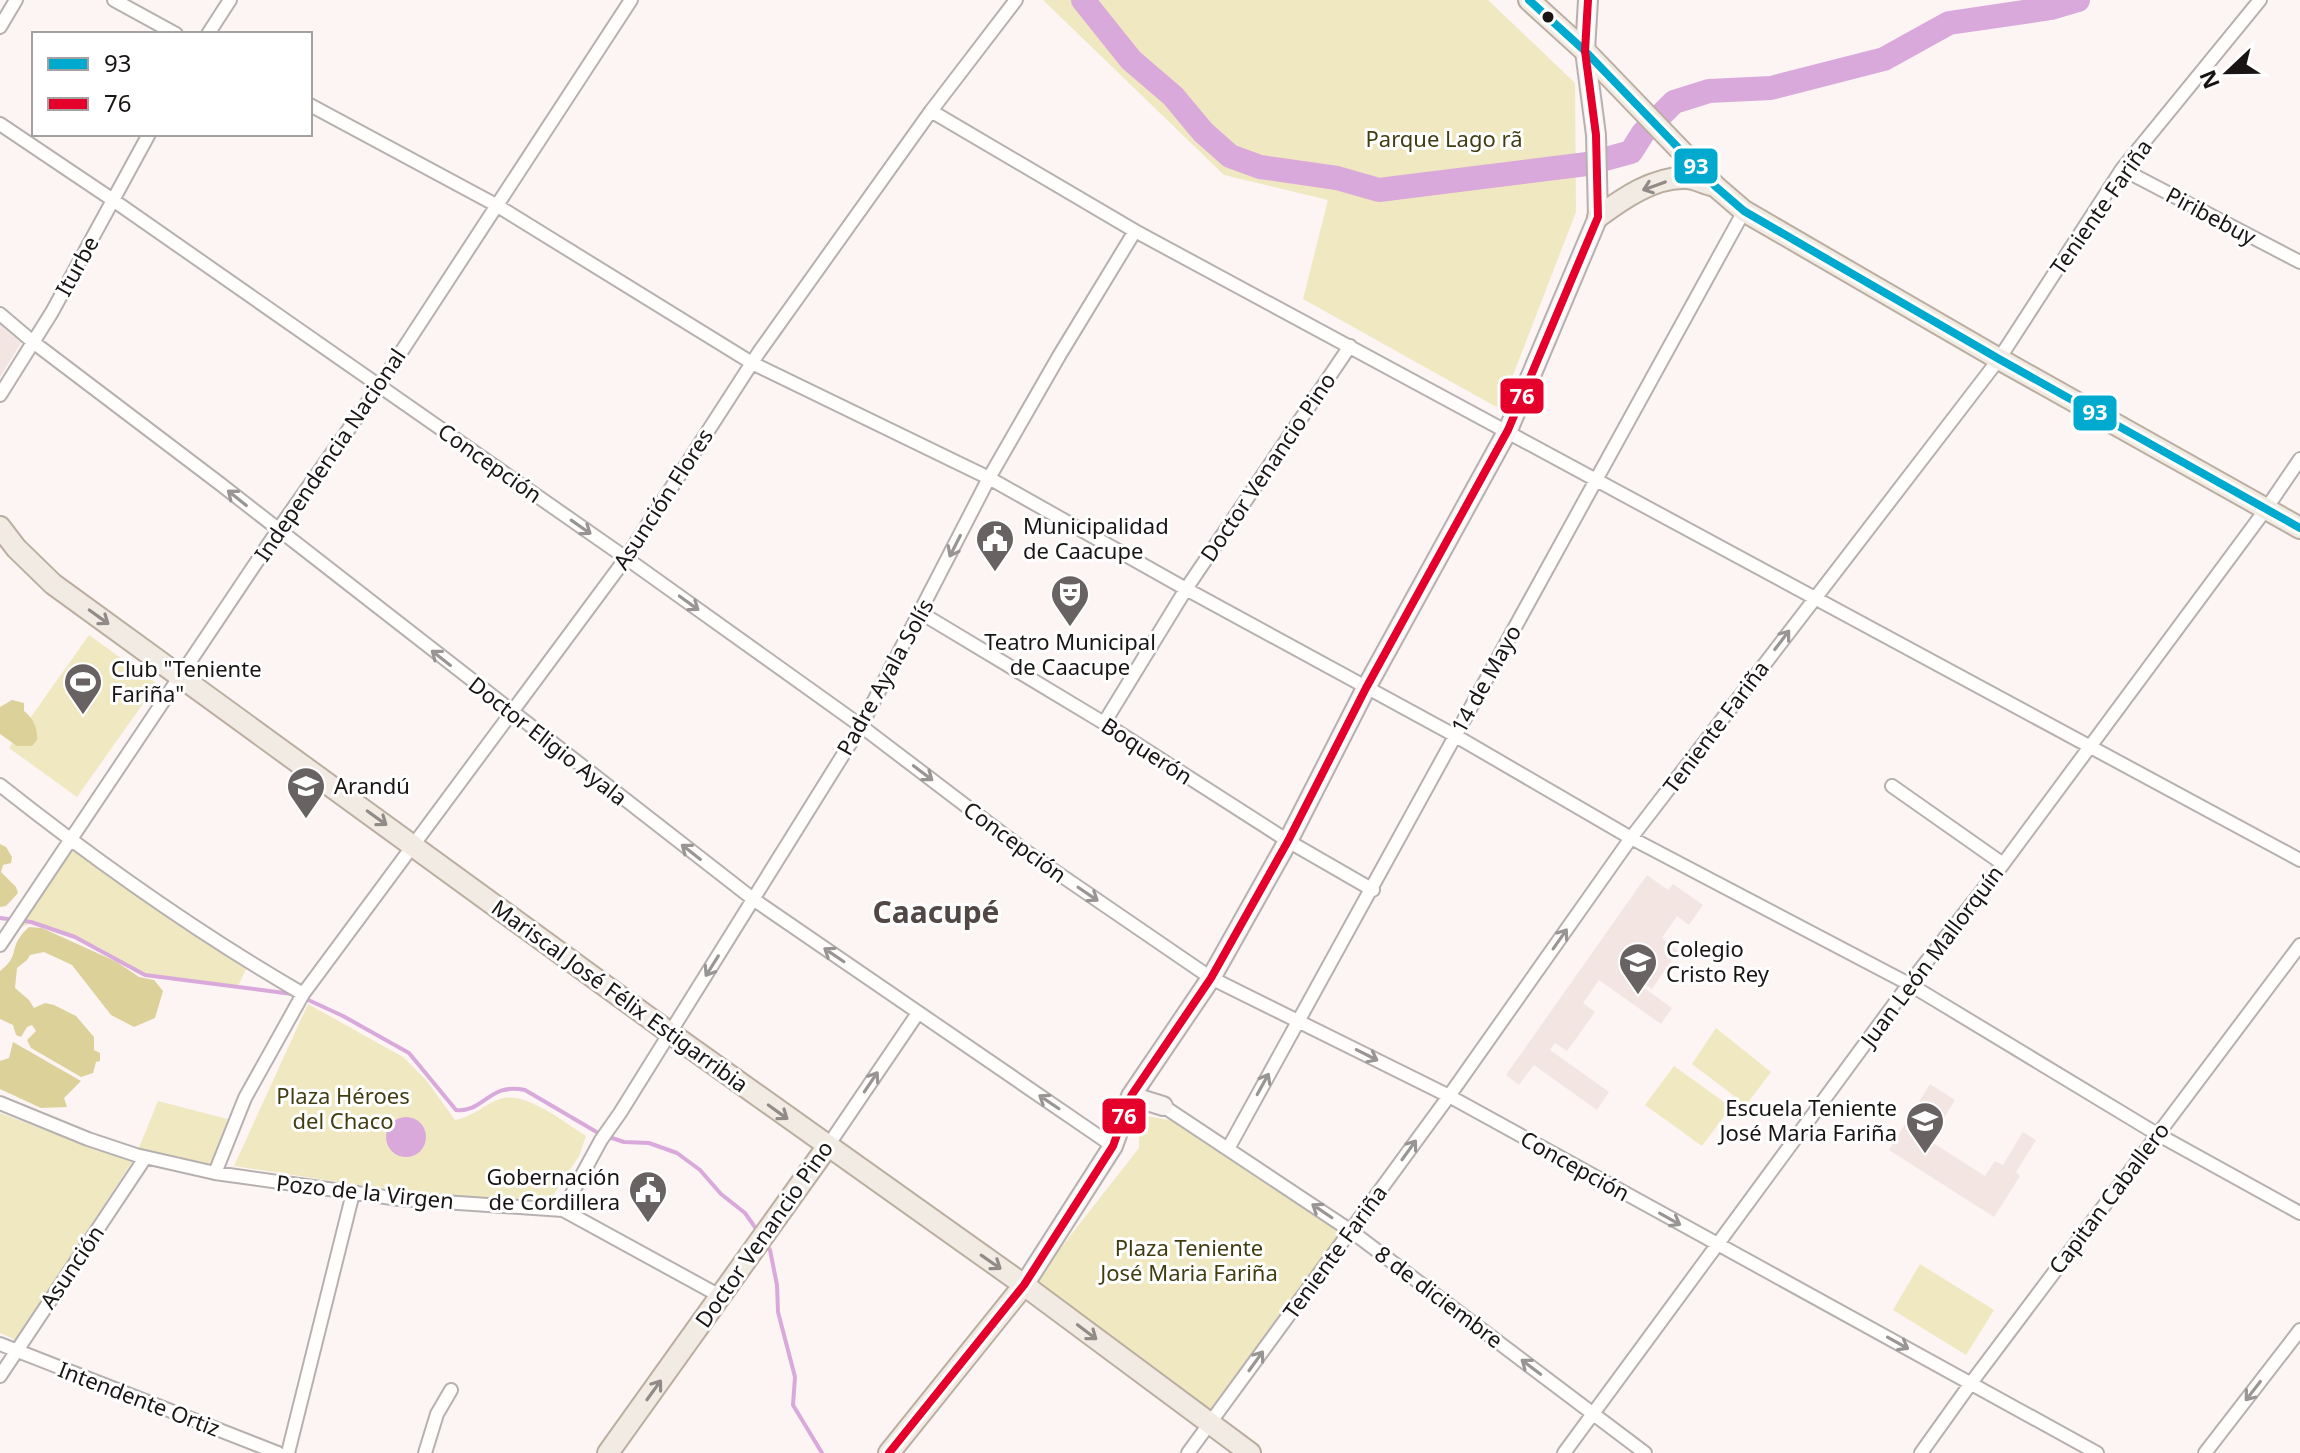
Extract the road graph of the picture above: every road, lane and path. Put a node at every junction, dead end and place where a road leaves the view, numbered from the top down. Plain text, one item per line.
1 (16, 0) edge
2 (114, 0) edge
3 (230, 0) edge
4 (631, 0) edge
5 (1016, 0) edge
6 (1529, 0) edge
7 (1588, 0) edge
8 (2256, 5) edge
9 (0, 27) edge
10 (172, 32) edge
11 (209, 32) edge
12 (1585, 51) junction
13 (312, 106) edge
14 (931, 111) junction
15 (0, 124) edge
16 (148, 136) edge
17 (2122, 169) junction
18 (1715, 186) junction
19 (113, 200) junction
20 (496, 205) junction
21 (1744, 211) junction
22 (1598, 217) junction
23 (1135, 231) junction
24 (2300, 262) edge
25 (0, 314) edge
26 (33, 342) junction
27 (1350, 346) junction
28 (1999, 359) junction
29 (752, 363) junction
30 (379, 386) junction
31 (0, 395) edge
32 (1508, 430) junction
33 (2300, 459) edge
34 (989, 478) junction
35 (1597, 480) junction
36 (2266, 509) junction
37 (0, 527) edge
38 (2300, 528) edge
39 (278, 530) junction
40 (0, 546) edge
41 (626, 558) junction
42 (53, 584) junction
43 (1186, 589) junction
44 (1813, 598) junction
45 (921, 613) junction
46 (181, 676) junction
47 (1366, 688) junction
48 (511, 713) junction
49 (1104, 723) junction
50 (861, 726) junction
51 (1454, 735) junction
52 (2090, 746) junction
53 (0, 785) edge
54 (1892, 786) dead end
55 (1631, 838) junction
56 (71, 841) junction
57 (1288, 841) junction
58 (414, 845) junction
59 (2300, 860) edge
60 (2003, 864) junction
61 (1373, 890) junction
62 (753, 899) junction
63 (0, 945) edge
64 (2300, 945) edge
65 (1211, 978) junction
66 (1909, 984) junction
67 (300, 998) junction
68 (918, 1013) junction
69 (1297, 1021) junction
70 (670, 1033) junction
71 (1131, 1096) junction
72 (1449, 1096) junction
73 (0, 1103) edge
74 (1163, 1106) joint
75 (2157, 1134) junction
76 (1113, 1146) junction
77 (827, 1147) junction
78 (1229, 1147) junction
79 (145, 1158) junction
80 (215, 1173) junction
81 (353, 1193) junction
82 (563, 1210) junction
83 (2300, 1213) edge
84 (1351, 1231) junction
85 (1717, 1245) junction
86 (1024, 1285) junction
87 (720, 1296) junction
88 (2300, 1330) edge
89 (0, 1344) edge
90 (16, 1351) junction
91 (0, 1376) edge
92 (1971, 1383) junction
93 (451, 1390) dead end
94 (1593, 1414) junction
95 (1210, 1424) junction
96 (278, 1453) edge
97 (288, 1453) edge
98 (425, 1453) edge
99 (608, 1453) edge
100 (889, 1453) edge
101 (1188, 1453) edge
102 (1250, 1453) edge
103 (1564, 1453) edge
104 (1645, 1453) edge
105 (1921, 1453) edge
106 (2097, 1453) edge
107 (2205, 1453) edge

1 - 9 street
2 - 10 street
3 - 11 street
4 - 20 street, Independencia Nacional
5 - 14 street, Asunción Flores
6 - 12 main road
7 - 12 street
8 - 17 street, Teniente Fariña
12 - 18 main road
12 - 22 street
13 - 20 street
14 - 23 street
14 - 29 street, Asunción Flores
15 - 19 street, Concepción
16 - 19 street, Iturbe
17 - 24 street, Piribebuy
17 - 28 street, Teniente Fariña
18 - 21 main road
18 -> 22 main road
19 - 26 street, Iturbe
19 - 30 street, Concepción
20 - 29 street
20 - 30 street, Independencia Nacional
21 - 28 main road
21 - 35 street, 14 de Mayo
22 - 32 street
23 - 27 street
23 - 34 street, Padre Ayala Solís
25 - 26 street, Doctor Eligio Ayala
26 - 31 street, Iturbe
39 -> 26 street, Doctor Eligio Ayala
27 - 32 street
27 - 43 street, Doctor Venancio Pino
28 - 36 main road
28 - 44 street, Teniente Fariña
29 - 34 street
29 - 41 street, Asunción Flores
30 - 39 street, Independencia Nacional
30 -> 41 street, Concepción
32 - 35 street
32 - 47 street
33 - 36 street, Juan León Mallorquín
34 - 43 street
34 -> 45 street, Padre Ayala Solís
35 - 44 street
35 - 51 street, 14 de Mayo
36 - 38 main road
36 - 52 street, Juan León Mallorquín
37 - 42 main road, Mariscal José Félix Estigarribia
39 - 46 street, Independencia Nacional
48 -> 39 street, Doctor Eligio Ayala
40 - 42 street
41 - 48 street, Asunción Flores
41 -> 50 street, Concepción
42 -> 46 main road, Mariscal José Félix Estigarribia
43 - 47 street
43 - 49 street, Doctor Venancio Pino
44 - 52 street
55 -> 44 street, Teniente Fariña
45 - 49 street, Boquerón
45 - 50 street, Padre Ayala Solís
46 - 56 street, Independencia Nacional
46 -> 58 main road, Mariscal José Félix Estigarribia
47 - 51 street
47 - 57 street
48 - 58 street, Asunción Flores
62 -> 48 street, Doctor Eligio Ayala
49 - 57 street, Boquerón
50 - 62 street, Padre Ayala Solís
50 -> 65 street, Concepción
51 - 55 street
51 - 61 street, 14 de Mayo
52 - 59 street
52 - 60 street, Juan León Mallorquín
53 - 56 street
54 - 60 street
55 - 66 street
72 -> 55 street, Teniente Fariña
56 - 63 street, Independencia Nacional
56 - 67 street
57 - 61 street, Boquerón
57 - 65 street
58 - 67 street, Asunción Flores
58 - 70 main road, Mariscal José Félix Estigarribia
60 - 66 street, Juan León Mallorquín
61 - 69 street, 14 de Mayo
68 -> 62 street, Doctor Eligio Ayala
62 -> 70 street, Padre Ayala Solís
64 - 75 street, Capitan Caballero
65 - 69 street, Concepción
65 - 71 street
66 - 75 street
66 - 85 street, Juan León Mallorquín
67 - 80 street, Asunción Flores
76 -> 68 street, Doctor Eligio Ayala
77 -> 68 street, Doctor Venancio Pino
69 -> 72 street, Concepción
78 -> 69 street, 14 de Mayo
70 -> 77 main road, Mariscal José Félix Estigarribia
70 - 82 street, Padre Ayala Solís
71 - 74 street
71 - 76 street
84 -> 72 street, Teniente Fariña
72 -> 85 street, Concepción
73 - 79 street, Pozo de la Virgen
74 - 78 street
75 - 83 street
75 - 92 street, Capitan Caballero
76 - 86 street
77 -> 86 main road, Mariscal José Félix Estigarribia
77 - 87 main road, Doctor Venancio Pino
84 -> 78 street, 8 de diciembre
79 - 80 street, Pozo de la Virgen
79 - 90 street, Asunción
80 - 81 street, Pozo de la Virgen
81 - 82 street, Pozo de la Virgen
81 - 97 street
82 - 87 street, Pozo de la Virgen
94 -> 84 street, 8 de diciembre
95 -> 84 street, Teniente Fariña
85 -> 92 street, Concepción
85 - 94 street, Juan León Mallorquín
86 -> 95 main road, Mariscal José Félix Estigarribia
86 - 100 main road
99 -> 87 main road, Doctor Venancio Pino
88 -> 107 street
89 - 90 street, Intendente Ortiz
90 - 91 street, Asunción
90 - 96 street, Intendente Ortiz
92 - 105 street, Capitan Caballero
92 - 106 street, Concepción
93 - 98 street
94 - 103 street, Juan León Mallorquín
94 - 104 street, 8 de diciembre
95 - 101 street, Teniente Fariña
95 - 102 main road, Mariscal José Félix Estigarribia

